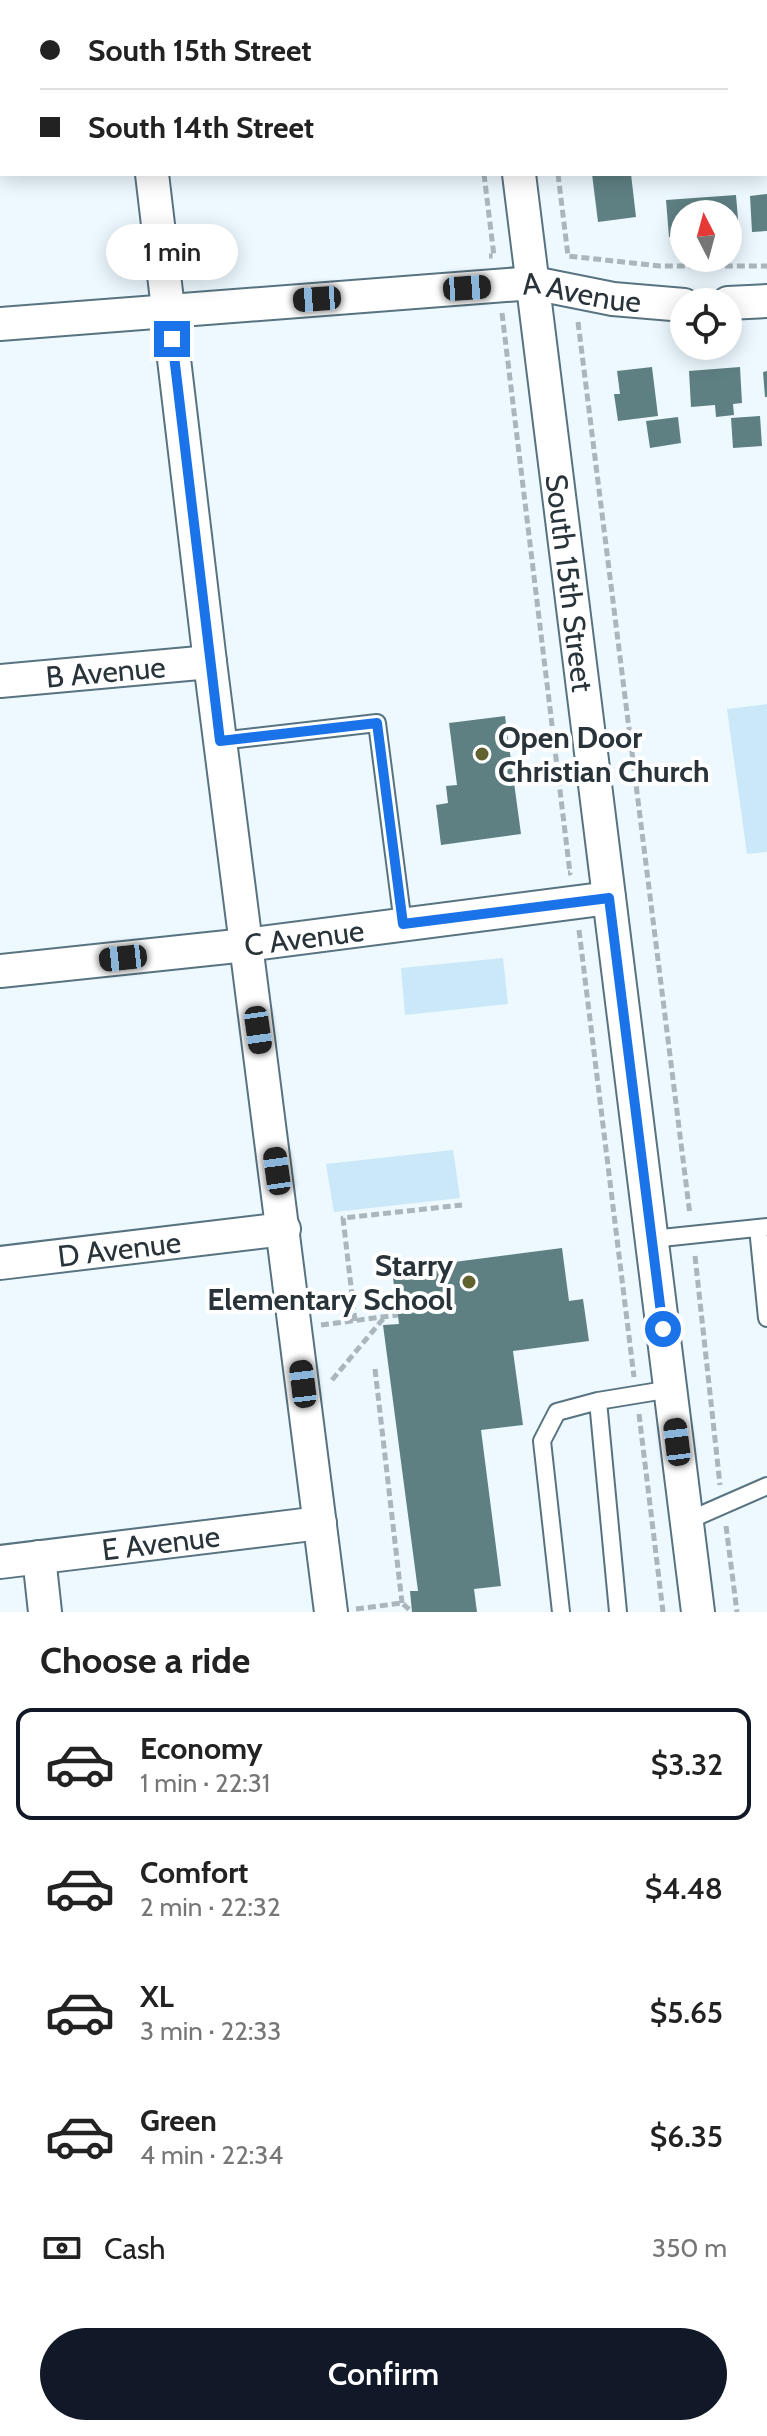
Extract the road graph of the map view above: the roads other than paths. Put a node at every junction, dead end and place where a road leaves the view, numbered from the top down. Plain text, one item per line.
1 (152, 176) edge
2 (519, 176) edge
3 (533, 283) junction
4 (767, 301) edge
5 (742, 302) edge
6 (670, 304) edge
7 (169, 309) junction
8 (0, 324) edge
9 (210, 662) junction
10 (0, 681) edge
11 (220, 741) junction
12 (609, 898) junction
13 (403, 924) junction
14 (246, 945) junction
15 (0, 971) edge
16 (762, 1228) edge
17 (284, 1229) junction
18 (652, 1239) junction
19 (0, 1263) edge
20 (767, 1318) edge
21 (671, 1389) junction
22 (598, 1401) junction
23 (767, 1486) edge
24 (687, 1521) junction
25 (320, 1523) junction
26 (39, 1557) junction
27 (0, 1562) edge
28 (45, 1612) edge
29 (331, 1612) edge
30 (561, 1612) edge
31 (618, 1612) edge
32 (698, 1612) edge

1 - 7 street
2 - 3 street, South 15th Street
3 - 6 street, A Avenue
3 - 7 street, A Avenue
3 - 12 street, South 15th Street
4 - 5 street
7 - 8 street, A Avenue
7 - 9 street
9 - 10 street, B Avenue
9 - 11 street
11 - 13 lane
11 - 14 street
12 - 13 street, C Avenue
12 - 18 street, South 15th Street
13 - 14 street, C Avenue
14 - 15 street, C Avenue
14 - 17 street
16 - 18 lane
16 - 20 lane
17 - 19 street, D Avenue
17 - 25 street
18 - 21 street, South 15th Street
21 - 22 lane
21 - 24 street, South 15th Street
22 - 30 lane
22 - 31 lane
23 - 24 lane
24 - 32 street, South 15th Street
25 - 26 street, E Avenue
25 - 29 street
26 - 27 street, E Avenue
26 - 28 street

